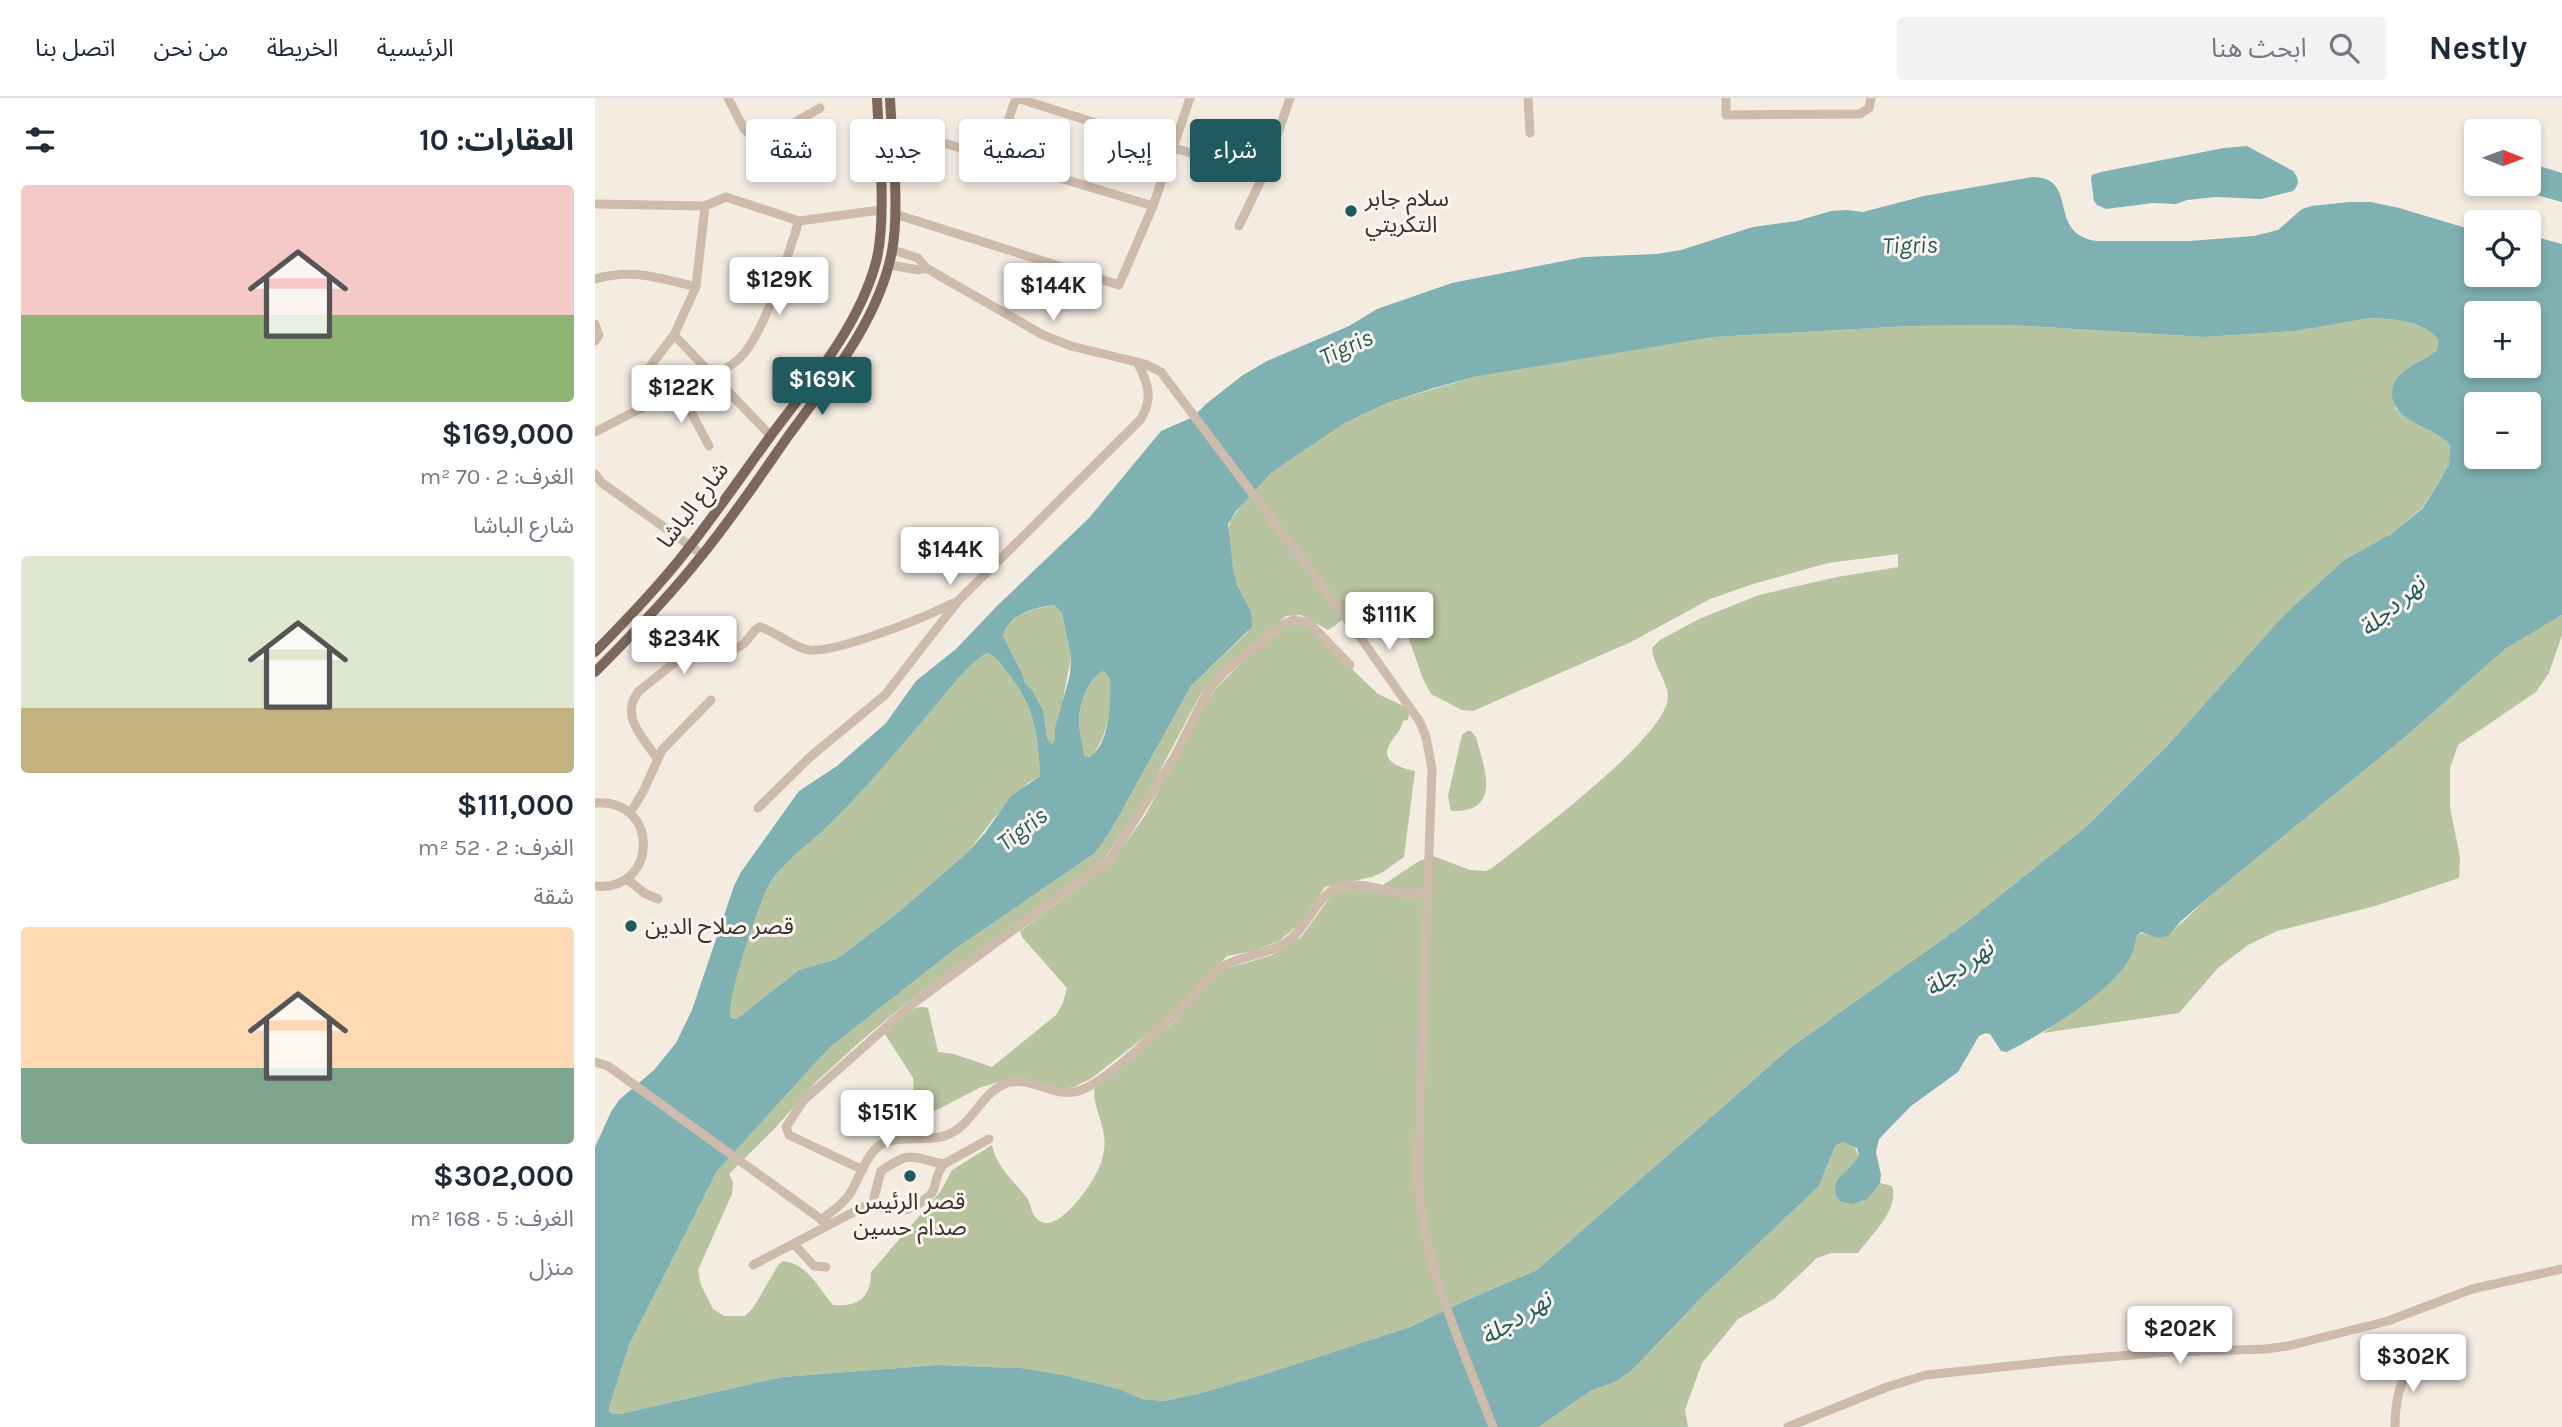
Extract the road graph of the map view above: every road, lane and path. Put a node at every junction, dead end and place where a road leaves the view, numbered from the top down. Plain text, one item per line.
1 (728, 98) edge
2 (877, 98) edge
3 (890, 98) edge
4 (1017, 98) edge
5 (1190, 98) edge
6 (1290, 98) edge
7 (1528, 98) edge
8 (1726, 98) edge
9 (1871, 98) edge
10 (820, 108) dead end
11 (891, 119) edge
12 (1009, 119) edge
13 (1084, 119) edge
14 (1281, 124) edge
15 (1530, 133) dead end
16 (1176, 142) edge
17 (1070, 181) edge
18 (894, 182) edge
19 (1162, 182) edge
20 (1260, 182) edge
21 (595, 204) edge
22 (705, 206) junction
23 (1153, 206) junction
24 (880, 210) junction
25 (895, 214) junction
26 (799, 221) junction
27 (1239, 226) dead end
28 (893, 250) junction
29 (889, 265) junction
30 (926, 268) junction
31 (595, 279) edge
32 (696, 287) junction
33 (595, 324) edge
34 (674, 335) junction
35 (595, 341) edge
36 (1137, 362) junction
37 (711, 374) junction
38 (679, 389) junction
39 (653, 402) junction
40 (595, 432) edge
41 (771, 436) junction
42 (709, 446) dead end
43 (595, 474) edge
44 (690, 547) junction
45 (703, 555) junction
46 (958, 601) junction
47 (598, 643) edge
48 (1350, 665) dead end
49 (595, 672) edge
50 (711, 700) dead end
51 (657, 758) junction
52 (595, 803) edge
53 (758, 808) dead end
54 (630, 813) junction
55 (627, 879) junction
56 (595, 886) edge
57 (1428, 890) junction
58 (658, 898) dead end
59 (595, 1062) edge
60 (989, 1139) dead end
61 (944, 1164) junction
62 (863, 1170) junction
63 (872, 1205) junction
64 (825, 1223) junction
65 (795, 1244) junction
66 (753, 1265) dead end
67 (826, 1267) dead end
68 (2562, 1269) edge
69 (2416, 1356) dead end
70 (1493, 1427) edge
71 (1788, 1427) edge
72 (2395, 1427) edge

1 - 10 street
2 - 24 main road, شارع الباشا
3 - 11 main road
4 - 12 street
4 - 13 street
5 - 16 street
6 - 14 street
7 - 15 street
8 - 9 street
17 - 23 street
18 - 25 main road
19 - 23 street
20 - 27 street
21 - 22 street
22 - 26 street
22 - 32 street
23 - 25 street
24 - 26 street
24 - 41 main road, شارع الباشا
25 - 28 main road
26 - 37 street
28 - 29 main road
28 - 30 street
29 - 30 street
29 - 45 main road
30 - 36 street
31 - 32 street
32 - 34 street
33 - 35 street
34 - 37 street
34 - 39 street
36 - 46 street
36 - 57 street
37 - 38 street
37 - 41 street
38 - 39 street
38 - 42 street
39 - 40 street
41 - 44 main road, شارع الباشا
43 - 44 street
44 - 45 street
44 - 47 main road, شارع الباشا
45 - 49 main road
46 - 51 street
46 - 53 street
48 - 62 street
50 - 51 street
51 - 54 street
52 - 54 street
54 - 55 street
55 - 56 street
55 - 58 street
57 - 62 street
57 - 70 street
59 - 64 street
60 - 61 street
61 - 63 street
61 - 63 street
62 - 64 street
63 - 64 street
64 - 65 street
65 - 66 street
65 - 67 street
68 - 71 street
69 - 72 street

